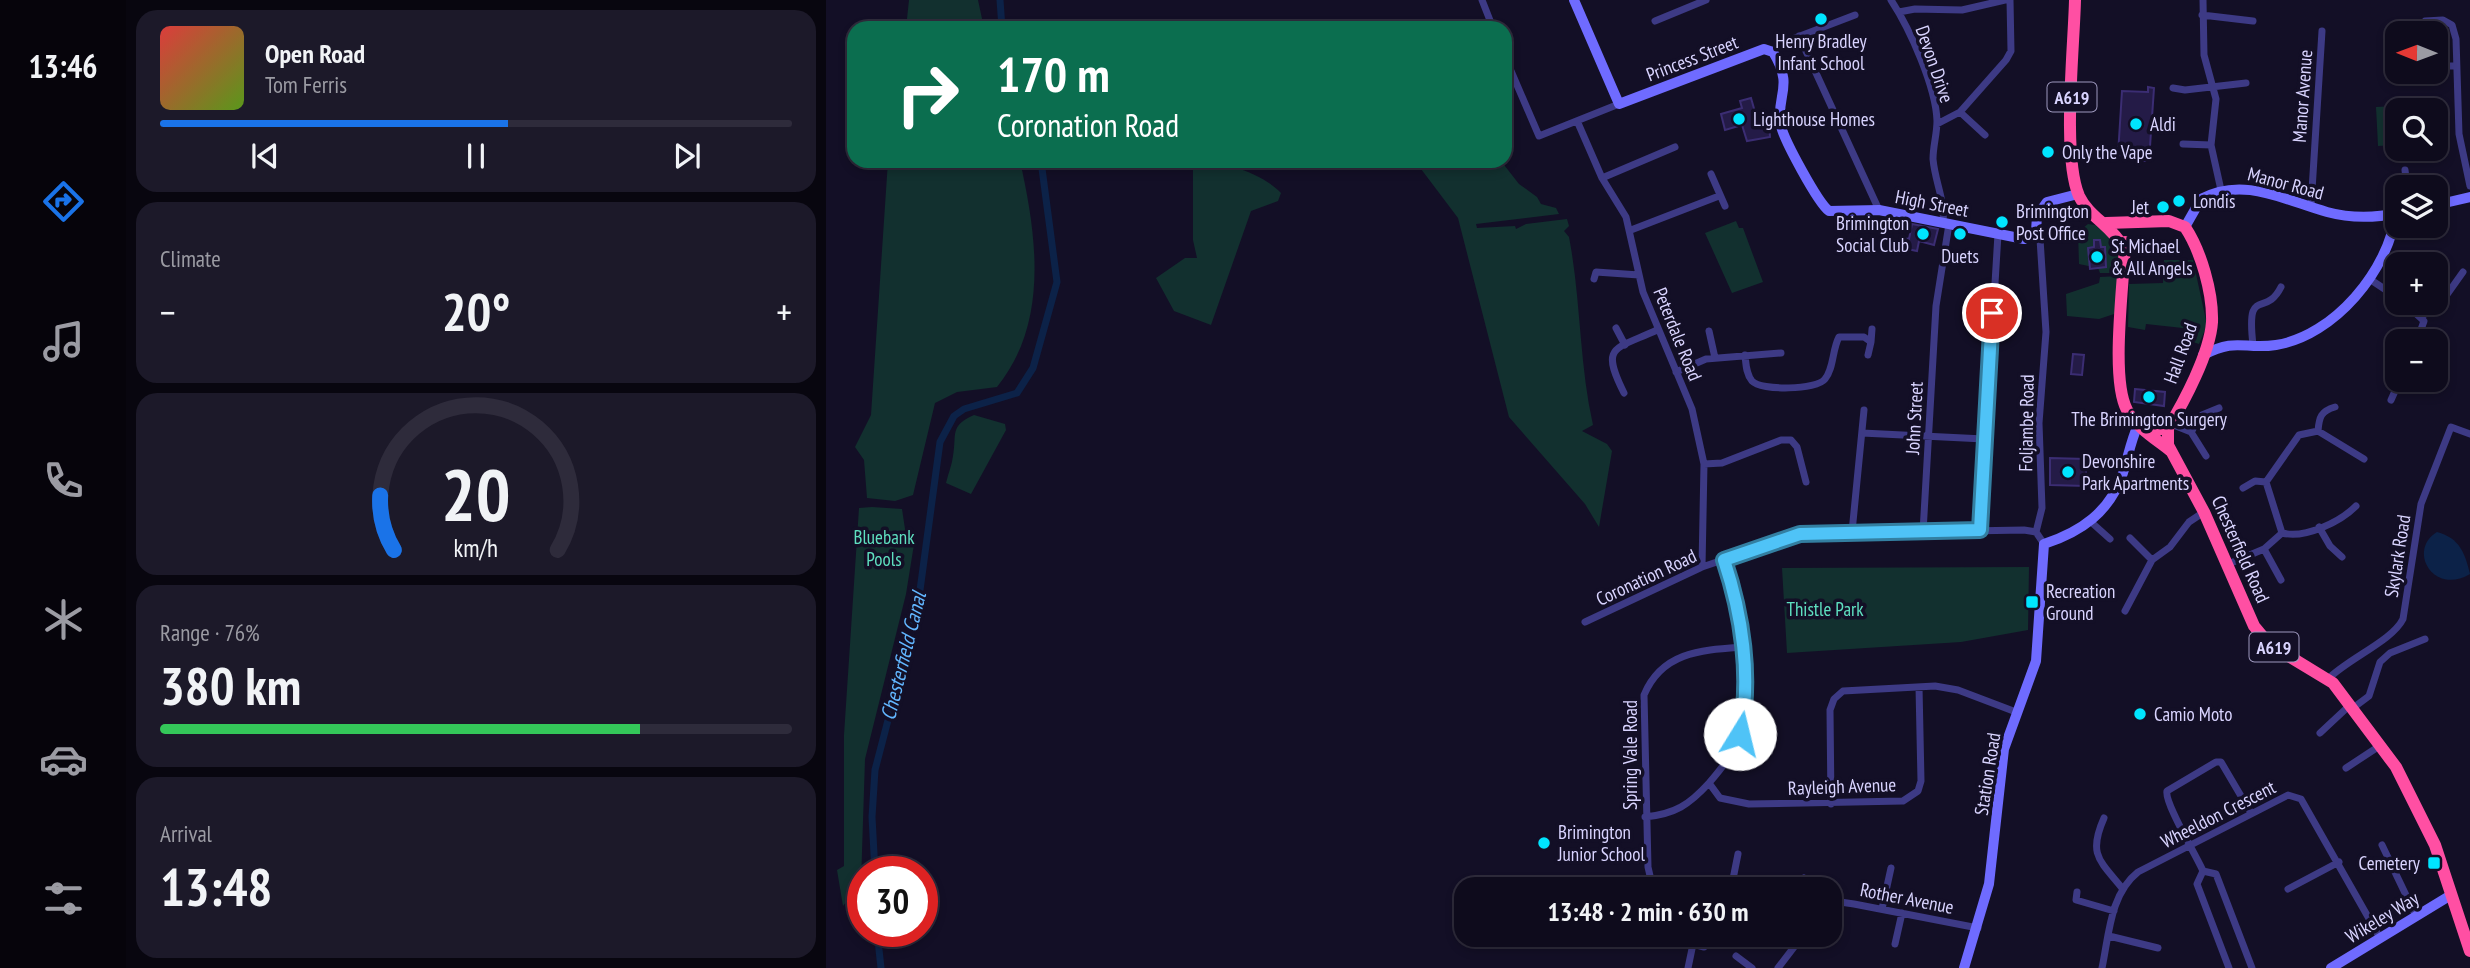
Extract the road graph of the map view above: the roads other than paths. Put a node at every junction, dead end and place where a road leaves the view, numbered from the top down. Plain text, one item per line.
1 (1482, 0) edge
2 (1574, 0) edge
3 (1706, 0) edge
4 (1891, 0) edge
5 (1925, 0) edge
6 (2008, 0) edge
7 (2076, 0) edge
8 (2203, 0) edge
9 (1920, 10) junction
10 (1899, 12) junction
11 (1855, 15) dead end
12 (2202, 15) junction
13 (1655, 20) dead end
14 (1490, 21) edge
15 (2253, 21) dead end
16 (2425, 21) edge
17 (2445, 21) edge
18 (2448, 23) edge
19 (2322, 31) dead end
20 (1799, 36) junction
21 (1773, 51) junction
22 (2448, 66) edge
23 (2456, 66) junction
24 (1512, 74) edge
25 (2246, 83) dead end
26 (2213, 85) junction
27 (2173, 88) dead end
28 (1619, 104) junction
29 (1960, 112) junction
30 (1578, 123) junction
31 (1937, 124) junction
32 (1985, 135) dead end
33 (2183, 144) dead end
34 (2211, 145) junction
35 (1675, 148) dead end
36 (2405, 170) dead end
37 (1711, 173) dead end
38 (2406, 175) edge
39 (1602, 178) junction
40 (2470, 186) edge
41 (2221, 190) junction
42 (2078, 194) junction
43 (1719, 196) junction
44 (2470, 197) edge
45 (2448, 202) edge
46 (1725, 206) dead end
47 (2311, 206) junction
48 (1879, 210) junction
49 (2385, 214) edge
50 (1946, 223) junction
51 (2106, 223) junction
52 (2125, 225) junction
53 (2185, 227) junction
54 (1631, 230) junction
55 (2036, 231) junction
56 (1997, 234) junction
57 (2392, 238) edge
58 (2124, 248) junction
59 (2463, 272) dead end
60 (1639, 275) junction
61 (2368, 278) junction
62 (1594, 279) dead end
63 (2281, 287) dead end
64 (2385, 289) edge
65 (2422, 316) joint
66 (2212, 321) junction
67 (1616, 328) dead end
68 (1872, 329) dead end
69 (2423, 329) edge
70 (1657, 331) junction
71 (1709, 331) dead end
72 (1871, 342) junction
73 (2230, 343) junction
74 (1625, 345) junction
75 (2253, 345) junction
76 (1781, 354) dead end
77 (1745, 355) junction
78 (1868, 355) dead end
79 (2203, 355) junction
80 (1715, 358) junction
81 (1676, 372) junction
82 (2394, 392) edge
83 (1624, 393) dead end
84 (2390, 400) dead end
85 (2335, 407) dead end
86 (2219, 408) dead end
87 (1864, 410) dead end
88 (2169, 426) junction
89 (2142, 428) junction
90 (2318, 431) junction
91 (2191, 432) junction
92 (1862, 433) junction
93 (2470, 434) edge
94 (1928, 436) junction
95 (1984, 439) junction
96 (2171, 451) junction
97 (2206, 456) dead end
98 (2364, 459) dead end
99 (1704, 464) junction
100 (1806, 482) dead end
101 (2266, 482) junction
102 (2243, 488) dead end
103 (2356, 506) dead end
104 (2204, 512) junction
105 (2091, 522) junction
106 (2319, 527) junction
107 (1980, 530) junction
108 (1852, 532) junction
109 (1923, 532) junction
110 (2036, 532) junction
111 (2282, 533) junction
112 (2130, 538) dead end
113 (2110, 539) dead end
114 (2044, 544) junction
115 (2264, 549) junction
116 (2342, 557) dead end
117 (1724, 560) junction
118 (2152, 560) junction
119 (2225, 565) junction
120 (1702, 568) junction
121 (2281, 580) dead end
122 (2125, 611) dead end
123 (1585, 622) dead end
124 (2425, 639) dead end
125 (1742, 647) junction
126 (2329, 679) junction
127 (1919, 687) junction
128 (2352, 707) junction
129 (2016, 712) junction
130 (2320, 733) dead end
131 (2381, 744) junction
132 (2346, 768) dead end
133 (1709, 783) junction
134 (1831, 804) junction
135 (2251, 813) junction
136 (1646, 817) junction
137 (2104, 818) dead end
138 (2192, 845) junction
139 (2382, 845) dead end
140 (1738, 854) dead end
141 (2339, 862) junction
142 (1891, 869) dead end
143 (2203, 871) junction
144 (1650, 877) edge
145 (1733, 877) edge
146 (2122, 888) junction
147 (2288, 889) dead end
148 (2077, 892) dead end
149 (2451, 895) junction
150 (1842, 902) edge
151 (1882, 909) junction
152 (2115, 911) junction
153 (1902, 913) junction
154 (2416, 916) junction
155 (1978, 928) junction
156 (2109, 936) junction
157 (2380, 938) junction
158 (1895, 944) dead end
159 (1692, 947) edge
160 (1794, 947) edge
161 (2158, 948) dead end
162 (2470, 951) edge
163 (1737, 957) dead end
164 (1967, 967) edge
165 (1688, 968) edge
166 (1752, 968) edge
167 (1778, 968) edge
168 (2102, 968) edge
169 (2229, 968) edge
170 (2252, 968) edge
171 (2331, 968) edge

1 - 14 street
2 - 28 street
3 - 13 street
4 - 10 street, Devon Drive
5 - 9 street
6 - 9 street
6 - 29 street
7 - 42 highway, A619
8 - 12 street
9 - 10 street
10 - 31 street, Devon Drive
11 - 20 street, Princess Street
12 - 15 street
12 - 26 street
16 - 17 street
18 - 23 street
19 - 47 street, Manor Avenue
20 - 21 street, Princess Street
20 - 48 street
21 - 28 street, Princess Street
21 - 48 street, High Street
22 - 23 street
23 - 40 street
24 - 30 street, Princess Street
25 - 26 street
26 - 27 street
26 - 34 street
28 - 30 street, Princess Street
29 - 31 street
29 - 32 street
30 - 39 street, Peterdale Road
31 - 50 street, Devon Drive
33 - 34 street
34 - 41 street
35 - 39 street
36 - 38 street
37 - 43 street
39 - 54 street, Peterdale Road
41 - 47 street, Manor Road
41 - 53 street, Manor Road
42 - 51 highway
42 - 55 street
43 - 46 street
43 - 54 street
44 - 45 street
47 - 49 street, Manor Road
48 - 50 street, High Street
50 - 56 street, High Street
50 - 94 street, John Street
51 - 52 highway
51 - 58 highway
52 - 53 highway
52 - 58 highway, A619
53 - 66 highway, Hall Road
54 - 60 street, Peterdale Road
55 - 56 street, High Street
55 - 110 street, Foljambe Road
56 - 95 street
57 - 61 street
58 - 89 highway, A619
59 - 65 street
60 - 62 street
60 - 70 street, Peterdale Road
61 - 64 street
61 - 75 street
63 - 75 street
65 - 69 street
66 - 73 street
66 - 79 highway, Hall Road
67 - 74 street
68 - 72 street
70 - 74 street
70 - 81 street, Peterdale Road
71 - 80 street
72 - 77 street
72 - 78 street
73 - 75 street
73 - 79 street
74 - 83 street
76 - 77 street
77 - 80 street
79 - 88 highway, Hall Road
80 - 81 street
81 - 99 street, Peterdale Road
82 - 84 street
85 - 90 street
86 - 91 street
87 - 92 street
88 - 89 highway
88 - 91 street
88 - 96 highway, Chesterfield Road / A619
89 - 96 highway, A619
89 - 105 street
90 - 98 street
90 - 101 street
91 - 97 street
92 - 94 street
92 - 108 street
93 - 126 street, Skylark Road
94 - 95 street
94 - 109 street, John Street
95 - 107 street
96 - 104 highway, Chesterfield Road / A619
99 - 100 street
99 - 120 street, Peterdale Road
101 - 102 street
101 - 111 street
103 - 106 street
104 - 118 street
104 - 119 highway, Chesterfield Road / A619
105 - 113 street
105 - 114 street
106 - 111 street
106 - 116 street
107 - 109 street, Coronation Road
107 - 110 street, Coronation Road
108 - 109 street, Coronation Road
108 - 117 street, Coronation Road
110 - 114 street
111 - 115 street
112 - 118 street
114 - 129 street, Station Road
115 - 119 street
115 - 121 street
117 - 120 street, Coronation Road
117 - 125 street
118 - 122 street
119 - 126 highway, Chesterfield Road / A619
120 - 123 street, Coronation Road
124 - 128 street
125 - 133 street
125 - 136 street, Spring Vale Road
126 - 128 highway, Chesterfield Road / A619
127 - 129 street
127 - 134 street
127 - 134 street, Rayleigh Avenue
128 - 130 street
128 - 131 highway, Chesterfield Road / A619
129 - 155 street, Station Road
131 - 132 street
131 - 149 highway, Chesterfield Road / A619
133 - 134 street, Rayleigh Avenue
133 - 136 street
135 - 138 street, Wheeldon Crescent
135 - 138 street
135 - 141 street, Wheeldon Crescent
136 - 144 street, Spring Vale Road
137 - 146 street
138 - 143 street
138 - 146 street, Wheeldon Crescent
139 - 154 street
140 - 145 street
141 - 147 street
141 - 157 street, Wheeldon Crescent
142 - 151 street
143 - 169 street
143 - 170 street
146 - 152 street
148 - 152 street
149 - 154 street, Wikeley Way
149 - 162 highway, Chesterfield Road / A619
150 - 151 street, Rother Avenue
151 - 153 street, Rother Avenue
152 - 156 street
153 - 155 street, Rother Avenue
153 - 158 street
154 - 157 street, Wikeley Way
155 - 164 street, Station Road
156 - 161 street
156 - 168 street
157 - 171 street, Wikeley Way
159 - 165 street
160 - 167 street
163 - 166 street

